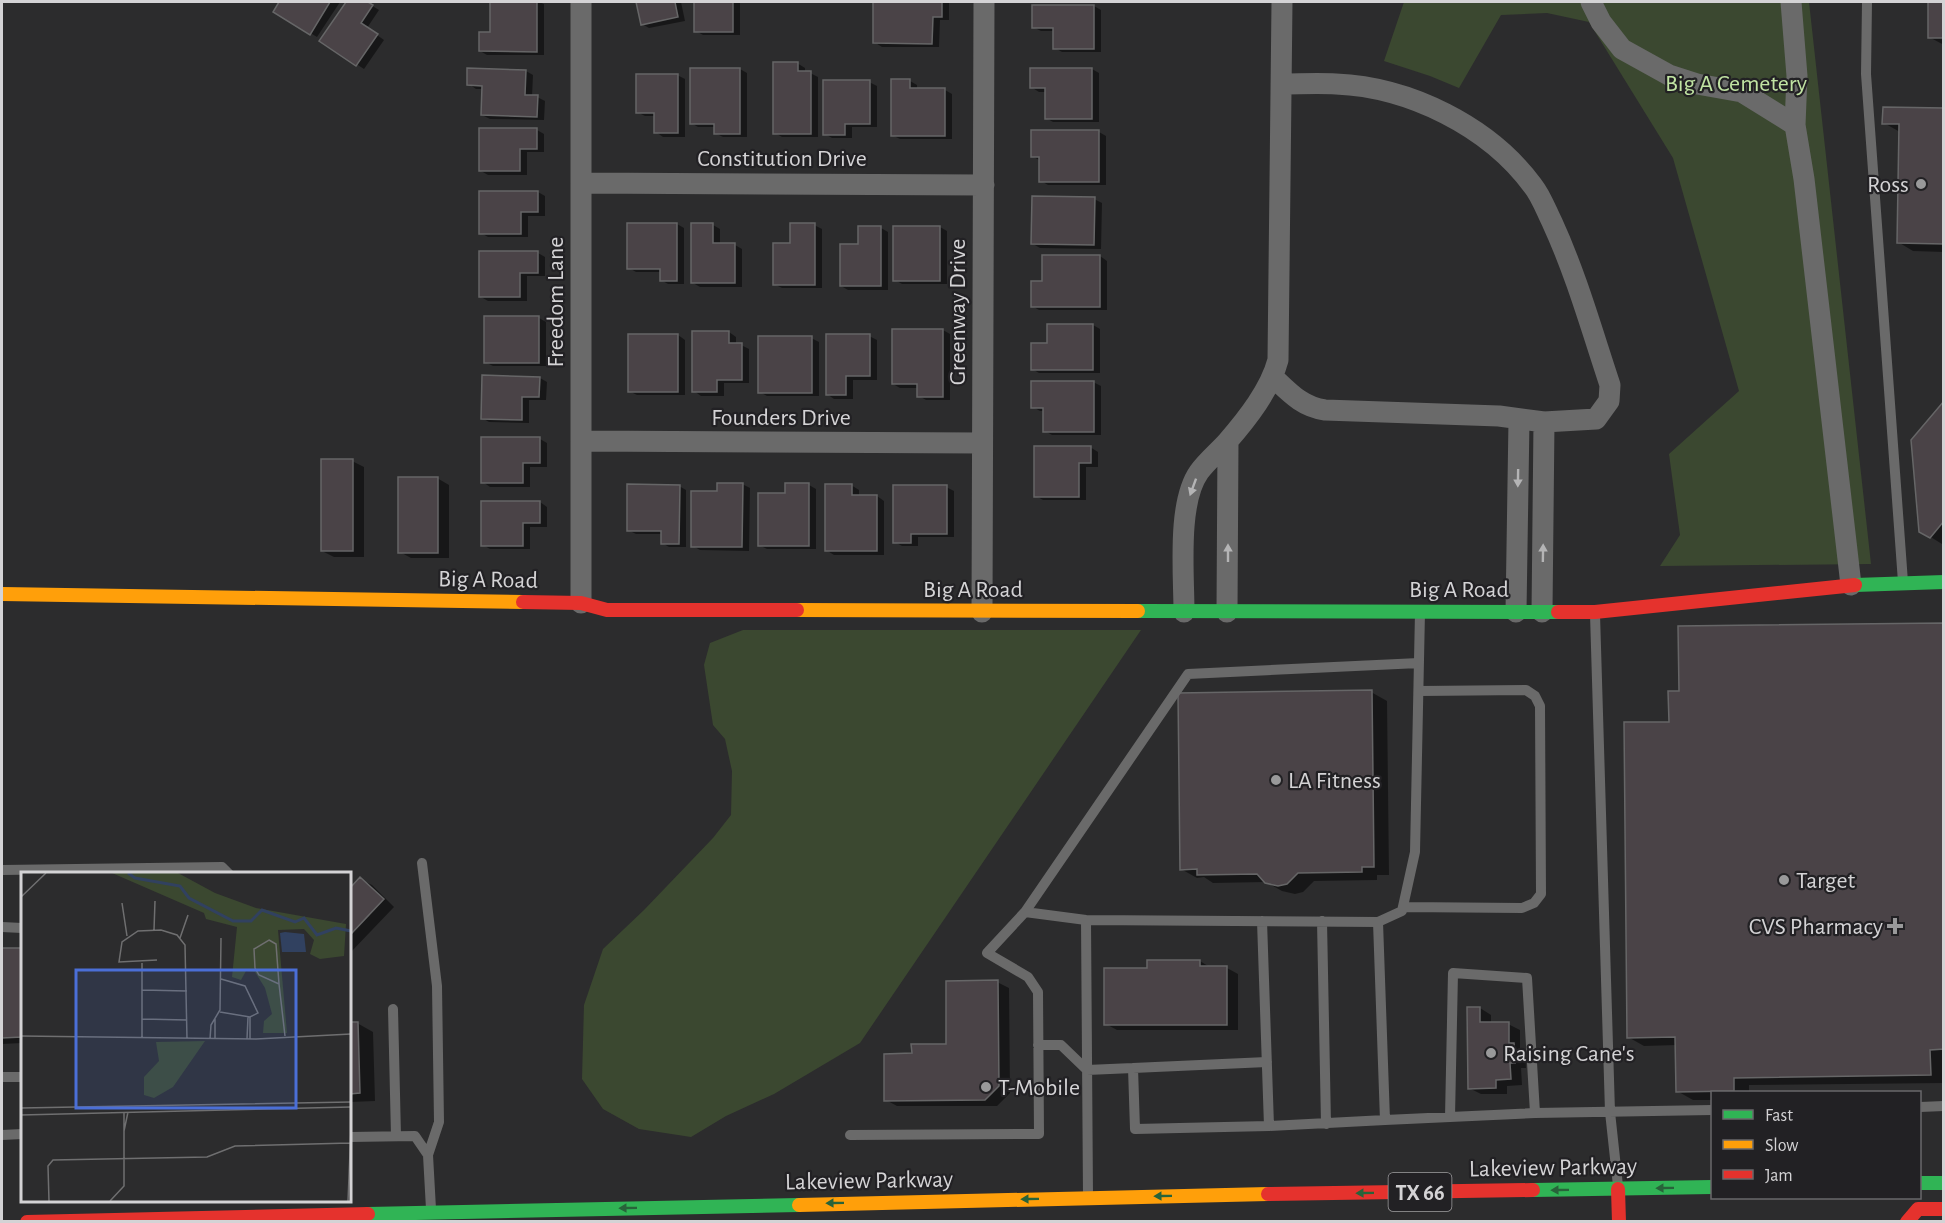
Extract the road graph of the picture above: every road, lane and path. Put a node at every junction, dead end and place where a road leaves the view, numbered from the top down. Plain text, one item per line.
1 (581, 2) edge
2 (1282, 2) edge
3 (1591, 2) edge
4 (1791, 2) edge
5 (1867, 2) edge
6 (984, 8) edge
7 (1281, 84) junction
8 (1795, 125) junction
9 (581, 183) junction
10 (984, 185) junction
11 (1273, 377) junction
12 (1519, 420) junction
13 (1544, 422) junction
14 (581, 441) junction
15 (1228, 441) junction
16 (981, 443) junction
17 (1944, 582) edge
18 (1903, 583) junction
19 (1851, 585) junction
20 (2, 594) edge
21 (581, 603) junction
22 (981, 612) junction
23 (1184, 612) junction
24 (1227, 612) junction
25 (1420, 612) junction
26 (1516, 612) junction
27 (1542, 612) junction
28 (1595, 612) junction
29 (1419, 663) junction
30 (1419, 691) junction
31 (422, 863) dead end
32 (2, 870) edge
33 (53, 871) edge
34 (228, 872) edge
35 (1403, 907) junction
36 (1025, 912) junction
37 (1086, 920) junction
38 (1262, 921) junction
39 (1322, 921) junction
40 (1378, 922) junction
41 (2, 927) edge
42 (21, 928) edge
43 (393, 1009) dead end
44 (1038, 1045) junction
45 (1267, 1062) junction
46 (1133, 1068) junction
47 (1087, 1070) junction
48 (2, 1077) edge
49 (21, 1077) edge
50 (1944, 1106) edge
51 (1921, 1107) edge
52 (1711, 1110) edge
53 (1610, 1112) junction
54 (1534, 1113) junction
55 (1450, 1117) junction
56 (1385, 1120) junction
57 (1326, 1124) junction
58 (1269, 1126) junction
59 (21, 1134) edge
60 (2, 1135) edge
61 (850, 1135) dead end
62 (396, 1136) junction
63 (351, 1137) edge
64 (428, 1155) junction
65 (1921, 1183) edge
66 (1944, 1183) edge
67 (1711, 1187) edge
68 (1618, 1189) junction
69 (1088, 1204) junction
70 (1944, 1209) edge
71 (432, 1218) edge
72 (27, 1221) edge
73 (1619, 1221) edge
74 (1907, 1221) edge

1 - 9 street, Freedom Lane
2 - 7 street
3 - 8 street
4 - 8 street
5 - 18 lane
6 - 10 street, Greenway Drive
7 - 11 street
7 - 13 street
8 - 19 street
9 - 10 street, Constitution Drive
9 - 14 street, Freedom Lane
10 - 16 street, Greenway Drive
11 - 12 street
11 - 15 street
12 - 13 street
12 -> 26 street
27 -> 13 street
14 - 16 street, Founders Drive
14 - 21 street, Freedom Lane
15 -> 23 street
24 -> 15 street
16 - 22 street, Greenway Drive
17 - 18 street, Big A Road
18 - 19 street, Big A Road
19 - 28 street, Big A Road
20 - 21 street, Big A Road
21 - 22 street, Big A Road
22 - 23 street, Big A Road
23 - 24 street, Big A Road
24 - 25 street, Big A Road
25 - 26 street, Big A Road
25 - 29 lane
26 - 27 street, Big A Road
27 - 28 street, Big A Road
28 - 53 lane
29 - 30 lane
29 - 36 lane
30 - 35 lane
30 - 35 lane
31 - 64 lane
32 - 33 lane
33 - 34 lane
35 - 40 lane
36 - 37 lane
36 - 44 lane
37 - 38 lane
37 - 47 lane
38 - 39 lane
38 - 45 lane
39 - 40 lane
39 - 57 lane
40 - 56 lane
41 - 42 lane
43 - 62 lane
44 - 47 lane
44 - 61 lane
45 - 46 lane
45 - 58 lane
46 - 47 lane
46 - 58 lane
47 - 69 lane
48 - 49 lane
50 - 51 lane
52 - 53 lane
53 - 54 lane
53 - 68 lane
54 - 55 lane
54 - 55 lane
55 - 56 lane
56 - 57 lane
57 - 58 lane
59 - 60 lane
62 - 63 lane
62 - 64 lane
64 - 71 lane
65 - 66 street
67 -> 68 street, Lakeview Parkway / TX 66
68 -> 69 street, Lakeview Parkway / TX 66
68 - 73 street
69 -> 71 street, Lakeview Parkway / TX 66
70 - 74 street
71 - 72 street, Lakeview Parkway / TX 66

